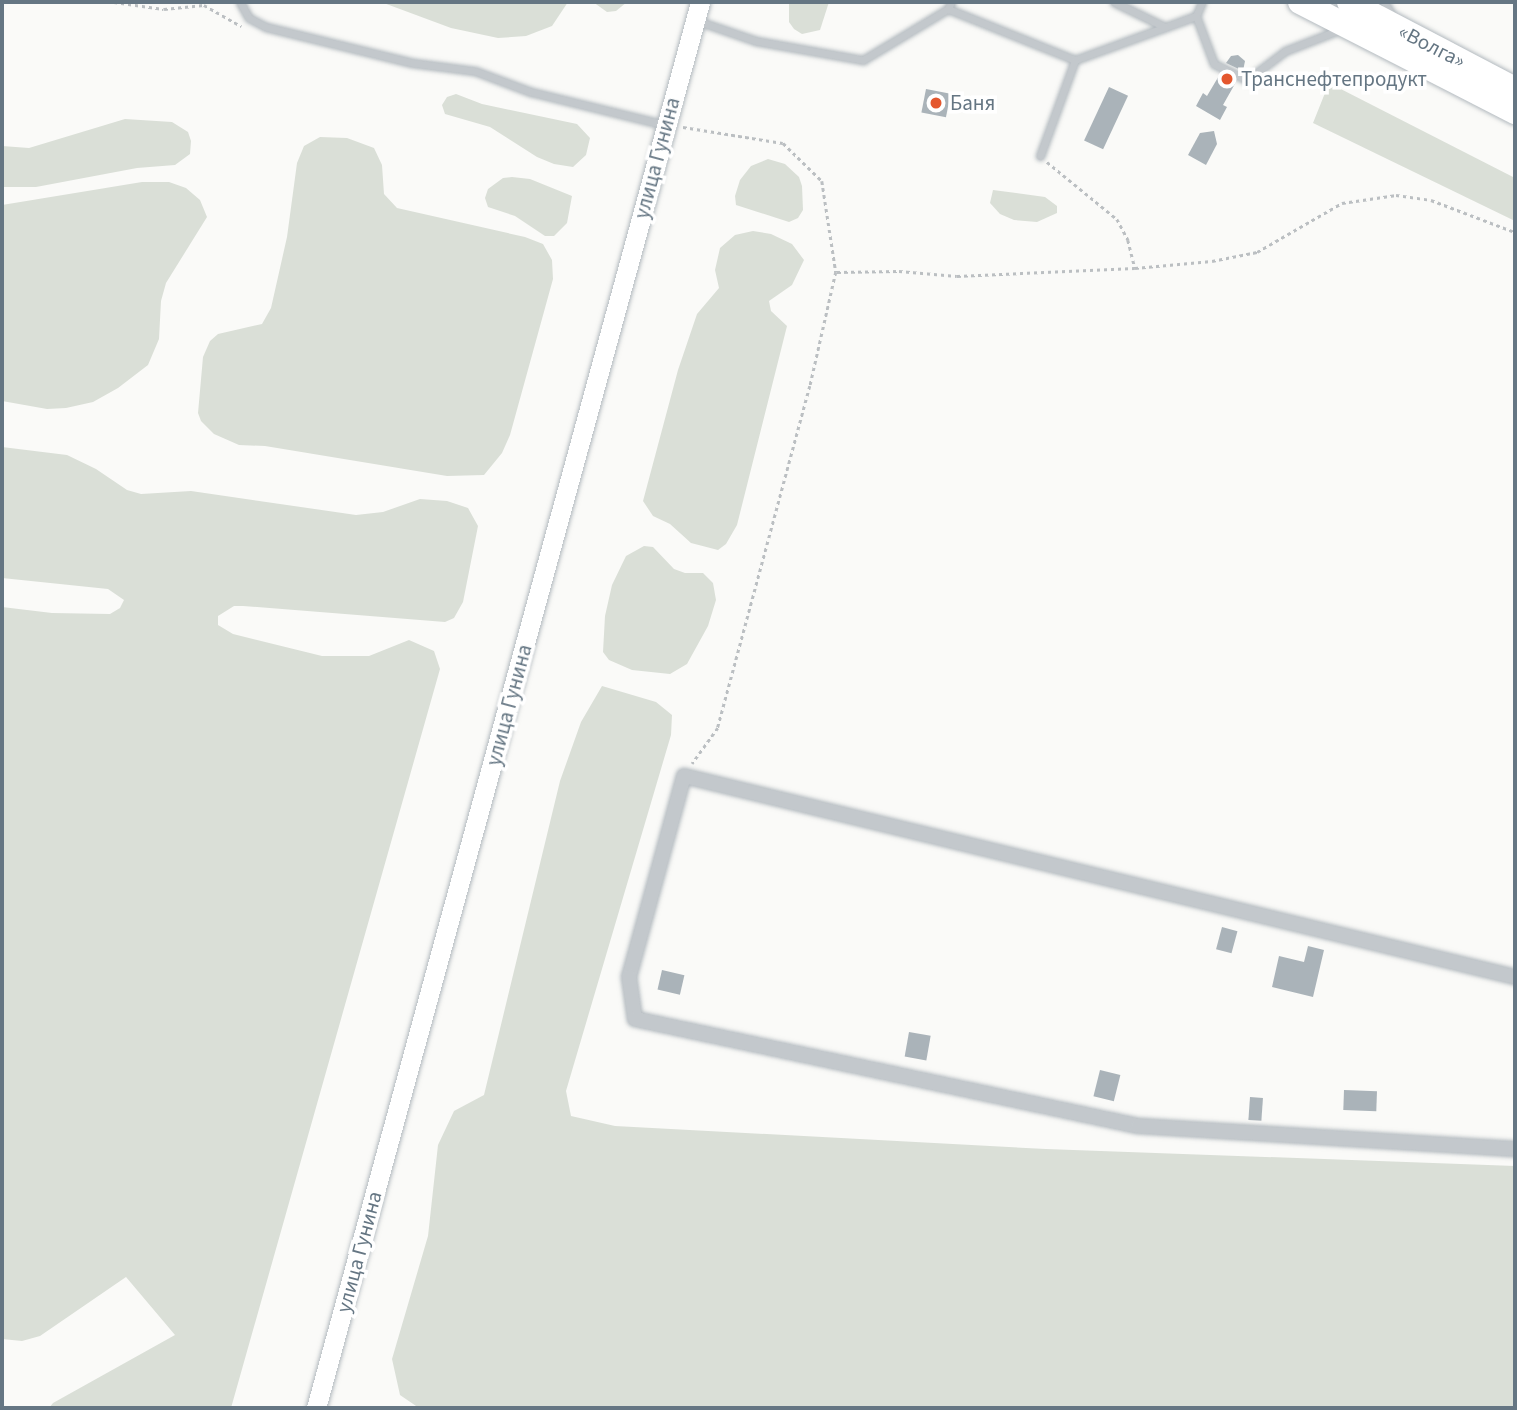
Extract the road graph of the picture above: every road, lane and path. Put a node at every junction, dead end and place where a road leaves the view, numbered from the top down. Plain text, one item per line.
1 (114, 2) edge
2 (240, 2) edge
3 (1114, 2) edge
4 (1202, 2) edge
5 (1300, 2) edge
6 (1349, 2) edge
7 (1384, 2) edge
8 (950, 5) edge
9 (698, 11) edge
10 (1196, 16) junction
11 (1166, 27) junction
12 (1350, 28) junction
13 (250, 29) dead end
14 (1401, 31) junction
15 (1075, 60) junction
16 (1515, 89) edge
17 (1515, 112) edge
18 (666, 125) junction
19 (1040, 156) joint
20 (1515, 232) edge
21 (1135, 268) junction
22 (836, 272) junction
23 (684, 776) junction
24 (1515, 977) edge
25 (1515, 1149) edge
26 (316, 1408) edge

1 - 13 path
2 - 18 lane
3 - 11 lane
4 - 10 lane
5 - 12 highway, «Волга»
6 - 14 highway, «Волга»
7 - 14 lane
8 - 9 lane
8 - 15 lane
9 - 18 main road, улица Гунина
10 - 11 lane
10 - 12 lane
11 - 15 lane
12 - 17 highway, «Волга»
14 - 16 highway, «Волга»
15 - 19 lane
18 - 22 path
18 - 26 main road, улица Гунина
19 - 21 path
20 - 21 path
21 - 22 path
22 - 23 path
23 - 24 street
23 - 25 street

